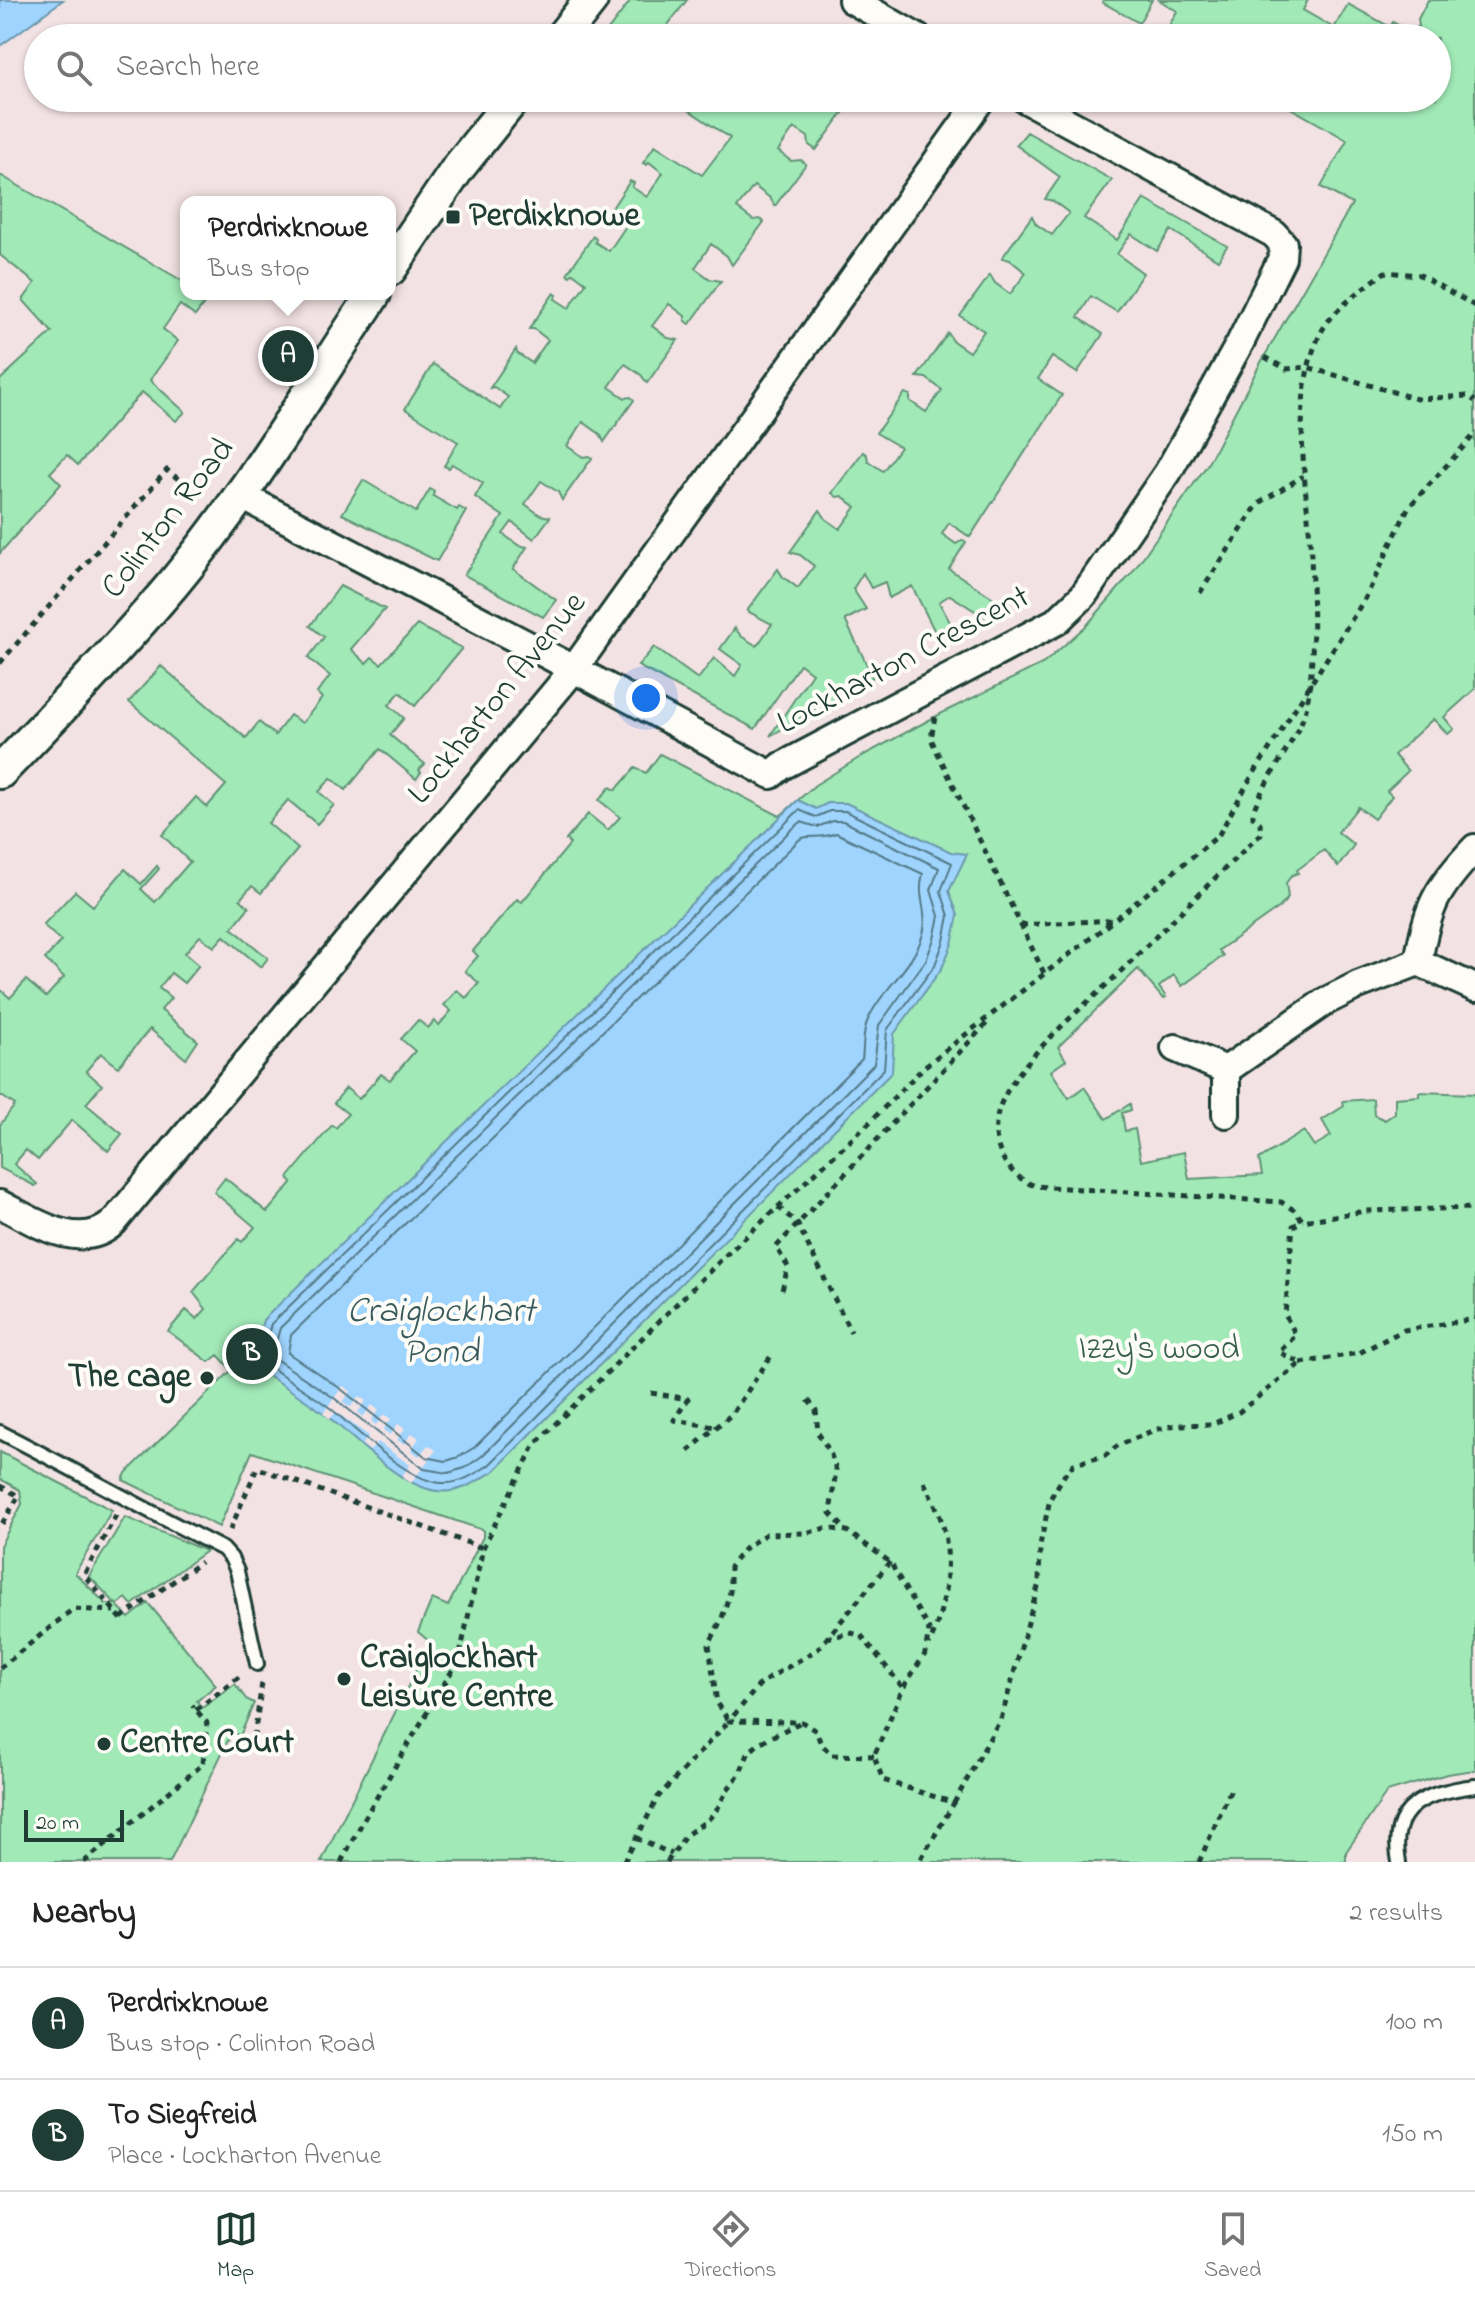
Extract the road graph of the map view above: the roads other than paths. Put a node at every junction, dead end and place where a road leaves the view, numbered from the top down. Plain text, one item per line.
1 (591, 0) edge
2 (852, 0) edge
3 (572, 24) edge
4 (894, 24) edge
5 (503, 112) edge
6 (972, 112) edge
7 (1049, 112) edge
8 (396, 260) edge
9 (370, 300) edge
10 (232, 505) junction
11 (574, 669) junction
12 (4, 761) edge
13 (1475, 848) edge
14 (1418, 962) junction
15 (1475, 988) edge
16 (1175, 1048) dead end
17 (1226, 1070) junction
18 (1226, 1114) dead end
19 (0, 1204) edge
20 (0, 1432) edge
21 (257, 1664) road end
22 (1475, 1786) edge
23 (1399, 1862) edge

1 - 3 street
2 - 4 street
5 - 8 street
6 - 11 street, Lockharton Avenue
7 - 11 street, Lockharton Crescent
9 - 10 street, Colinton Road
10 - 11 street, Lockharton Crescent
10 - 12 street, Colinton Road
11 - 19 street, Lockharton Avenue
13 - 14 street
14 - 15 street
14 - 17 street
16 - 17 street
17 - 18 street
20 - 21 lane
22 - 23 lane

